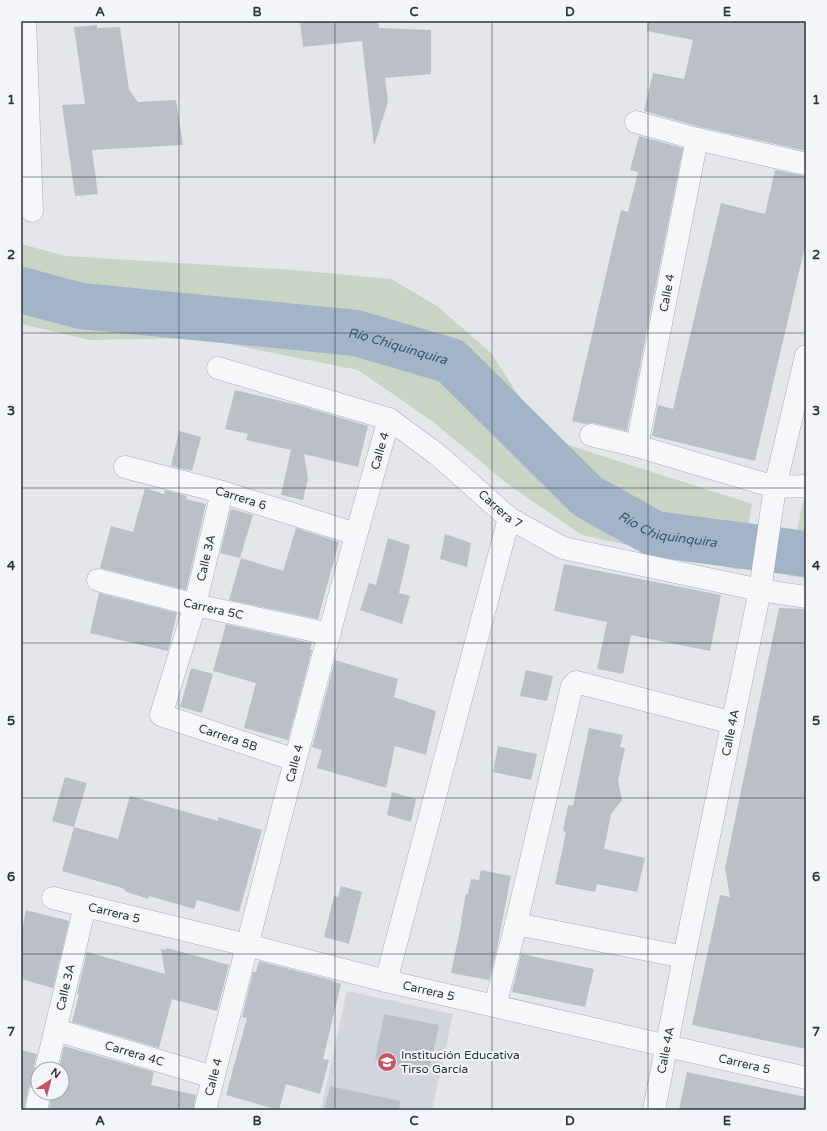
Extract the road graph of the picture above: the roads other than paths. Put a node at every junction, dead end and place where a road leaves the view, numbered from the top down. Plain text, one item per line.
1 (25, 21) edge
2 (636, 122) dead end
3 (697, 139) junction
4 (806, 164) edge
5 (32, 211) dead end
6 (806, 356) edge
7 (218, 368) dead end
8 (389, 419) junction
9 (591, 435) dead end
10 (637, 446) junction
11 (125, 467) dead end
12 (806, 486) edge
13 (775, 487) junction
14 (222, 492) junction
15 (509, 518) junction
16 (356, 534) junction
17 (98, 580) dead end
18 (762, 580) junction
19 (806, 597) edge
20 (195, 605) junction
21 (330, 634) junction
22 (161, 715) joint
23 (733, 723) junction
24 (295, 760) junction
25 (53, 898) dead end
26 (85, 906) junction
27 (516, 924) junction
28 (247, 945) junction
29 (684, 956) junction
30 (386, 981) junction
31 (495, 1006) junction
32 (56, 1030) junction
33 (667, 1047) junction
34 (48, 1061) edge
35 (213, 1077) junction
36 (806, 1078) edge
37 (205, 1110) edge
38 (654, 1110) edge

1 - 5 street
2 - 3 street
3 - 4 street
3 - 10 street, Calle 4
6 - 13 street, Calle 4A
7 - 8 street, Carrera 7
8 - 15 street, Carrera 7
8 - 16 street, Calle 4
9 - 10 street
10 - 13 street
11 - 14 street, Carrera 6
12 - 13 street
13 - 18 street, Calle 4A
14 - 16 street, Carrera 6
14 - 20 street, Calle 3A
15 - 18 street, Carrera 7
15 - 30 street
16 - 21 street, Calle 4
17 - 20 street, Carrera 5C
18 - 19 street, Carrera 7
18 - 23 street, Calle 4A
20 - 21 street, Carrera 5C
20 - 22 street, Calle 3A
21 - 24 street, Calle 4
22 - 24 street, Carrera 5B
23 - 27 street
23 - 29 street, Calle 4A
24 - 28 street, Calle 4
25 - 26 street, Carrera 5
26 - 28 street, Carrera 5
26 - 32 street, Calle 3A
27 - 29 street
27 - 31 street
28 - 30 street, Carrera 5
28 - 35 street, Calle 4
29 - 33 street, Calle 4A
30 - 31 street, Carrera 5
31 - 33 street, Carrera 5
32 - 34 street, Calle 3A
32 - 35 street, Carrera 4C
33 - 36 street, Carrera 5
33 - 38 street, Calle 4A
35 - 37 street, Calle 4

